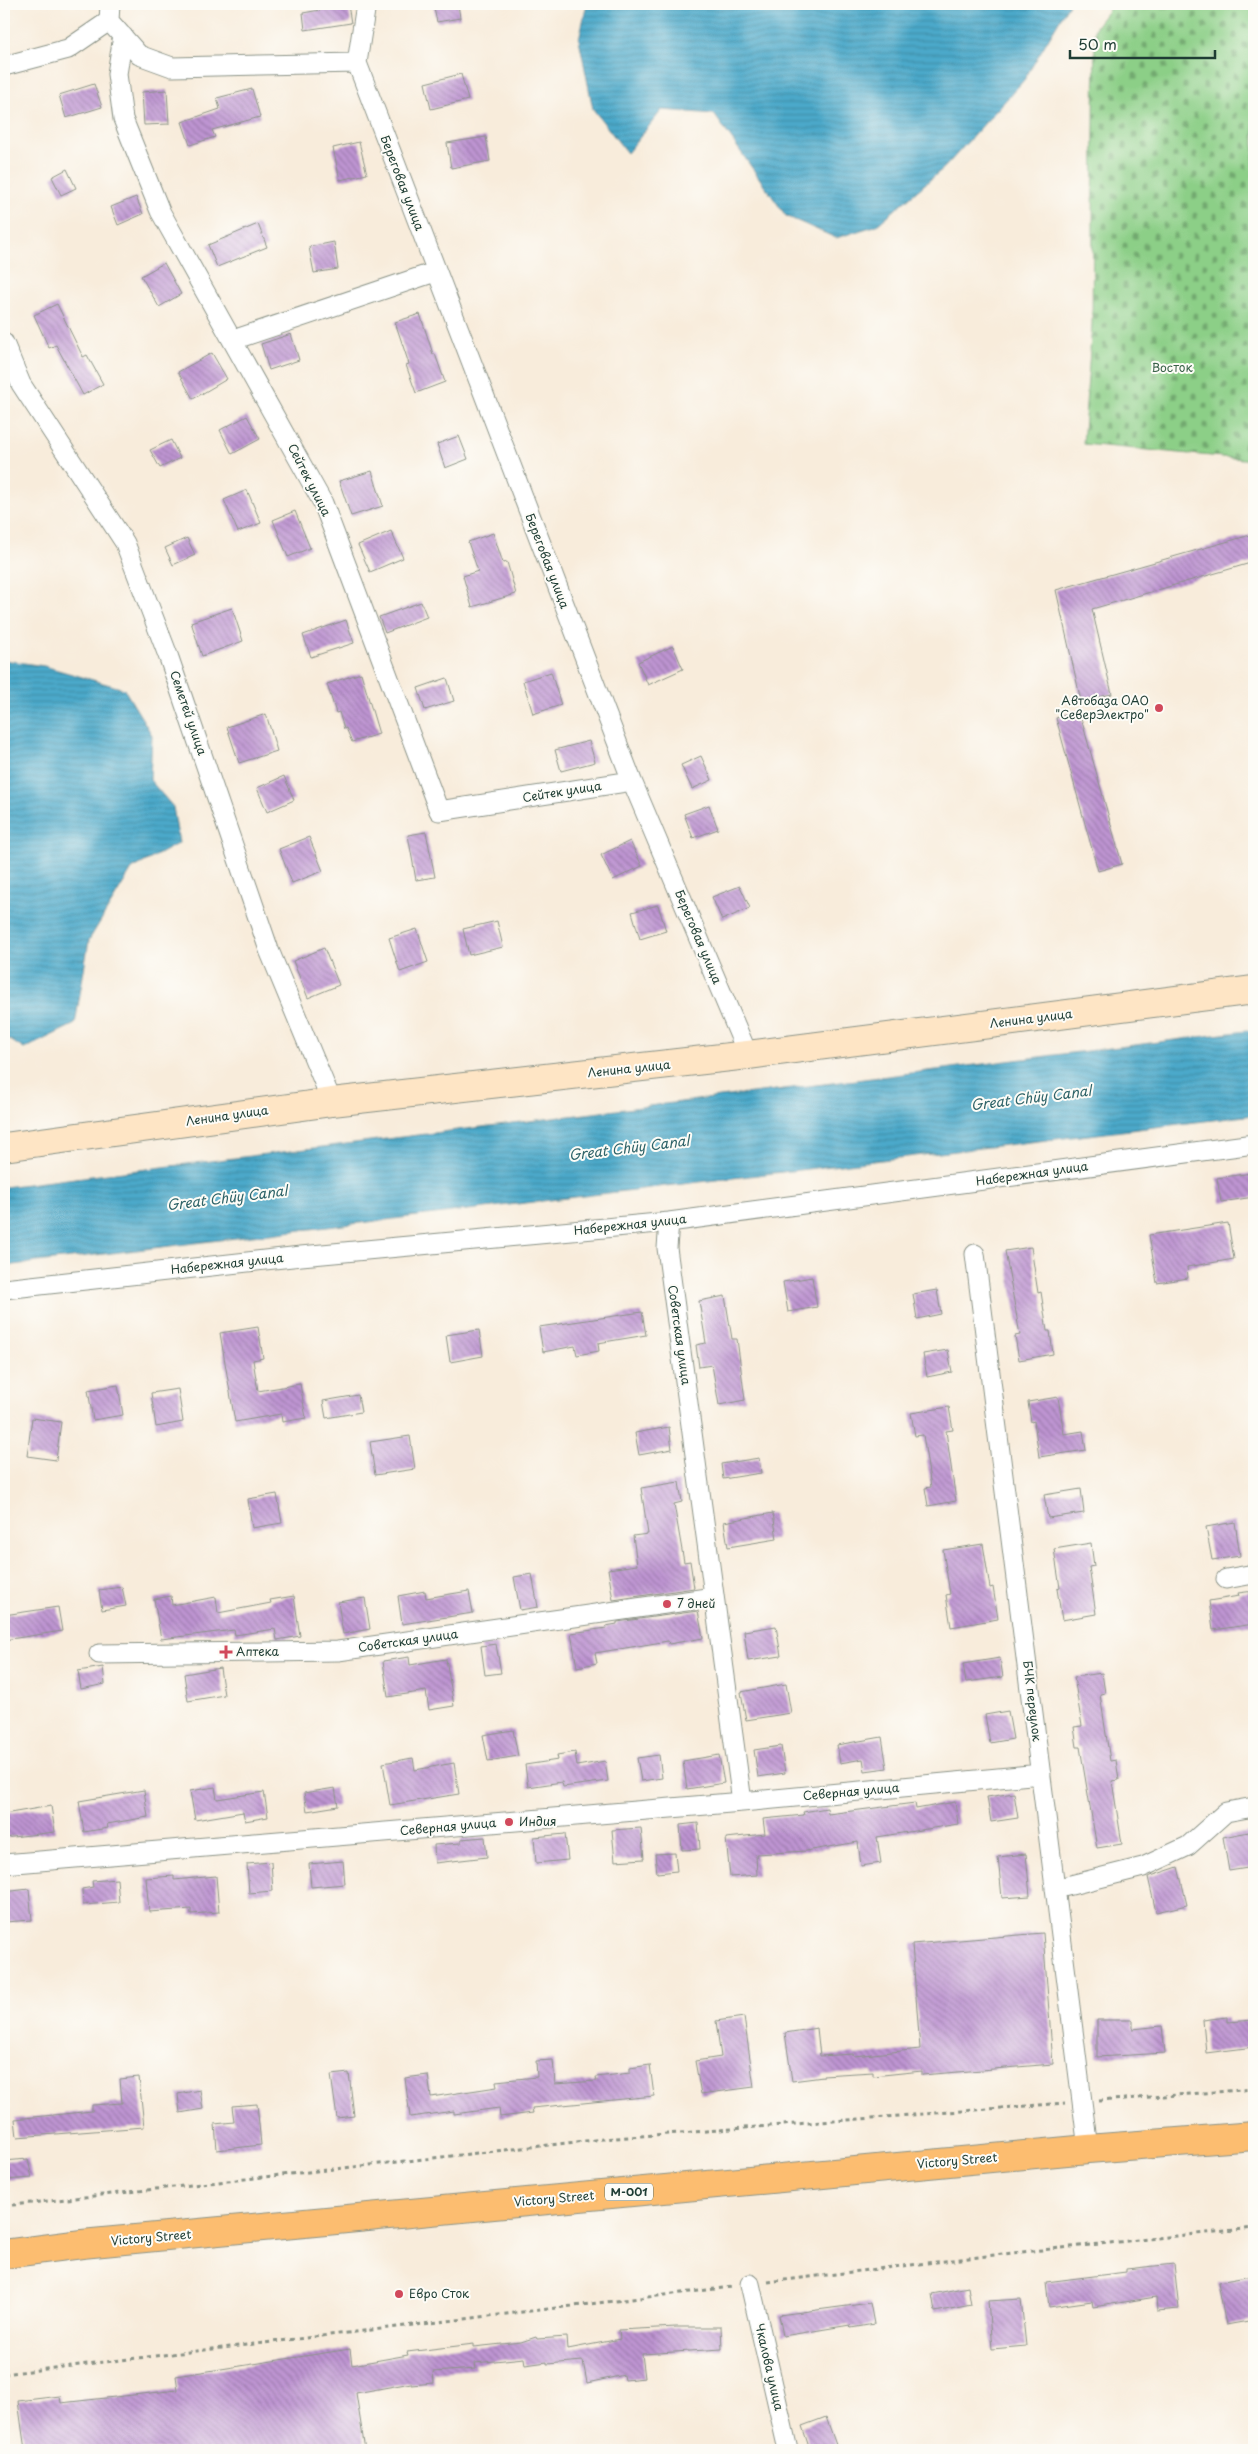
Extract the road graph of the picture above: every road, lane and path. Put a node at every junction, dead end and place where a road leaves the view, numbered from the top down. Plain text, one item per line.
1 (366, 4) edge
2 (109, 12) edge
3 (123, 36) junction
4 (357, 63) junction
5 (4, 66) edge
6 (435, 272) junction
7 (234, 340) junction
8 (4, 343) edge
9 (632, 781) junction
10 (1254, 990) edge
11 (748, 1056) junction
12 (332, 1102) junction
13 (1254, 1144) edge
14 (4, 1147) edge
15 (669, 1222) junction
16 (975, 1254) dead end
17 (4, 1289) edge
18 (1254, 1574) edge
19 (1226, 1579) dead end
20 (714, 1597) junction
21 (99, 1654) dead end
22 (1041, 1774) junction
23 (742, 1802) junction
24 (1254, 1807) edge
25 (4, 1864) edge
26 (1055, 1888) junction
27 (1254, 2089) edge
28 (1082, 2102) junction
29 (1254, 2136) edge
30 (1088, 2149) junction
31 (4, 2206) edge
32 (1254, 2228) edge
33 (4, 2254) edge
34 (750, 2284) junction
35 (4, 2374) edge
36 (788, 2450) edge

1 - 4 street, Береговая улица
2 - 3 street
2 - 5 street
3 - 4 street
3 - 7 street, Сейтек улица
4 - 6 street, Береговая улица
6 - 7 street
6 - 9 street, Береговая улица
7 - 9 street, Сейтек улица
8 - 12 street, Семетей улица
9 - 11 street, Береговая улица
10 - 11 street, Ленина улица
11 - 12 street, Ленина улица
12 - 14 street, Ленина улица
13 - 15 street, Набережная улица
15 - 17 street, Набережная улица
15 - 20 street, Советская улица
16 - 22 street, БЧК переулок
18 - 19 street
20 - 21 street, Советская улица
20 - 23 street, Советская улица
22 - 23 street, Северная улица
22 - 26 street, БЧК переулок
23 - 25 street, Северная улица
24 - 26 street
26 - 28 street, БЧК переулок
27 - 28 path
28 - 30 street, БЧК переулок
28 - 31 path
29 - 30 main road, Victory Street / М-001
30 - 33 main road, Victory Street / М-001
32 - 34 path
34 - 35 path
34 - 36 street, Чкалова улица

